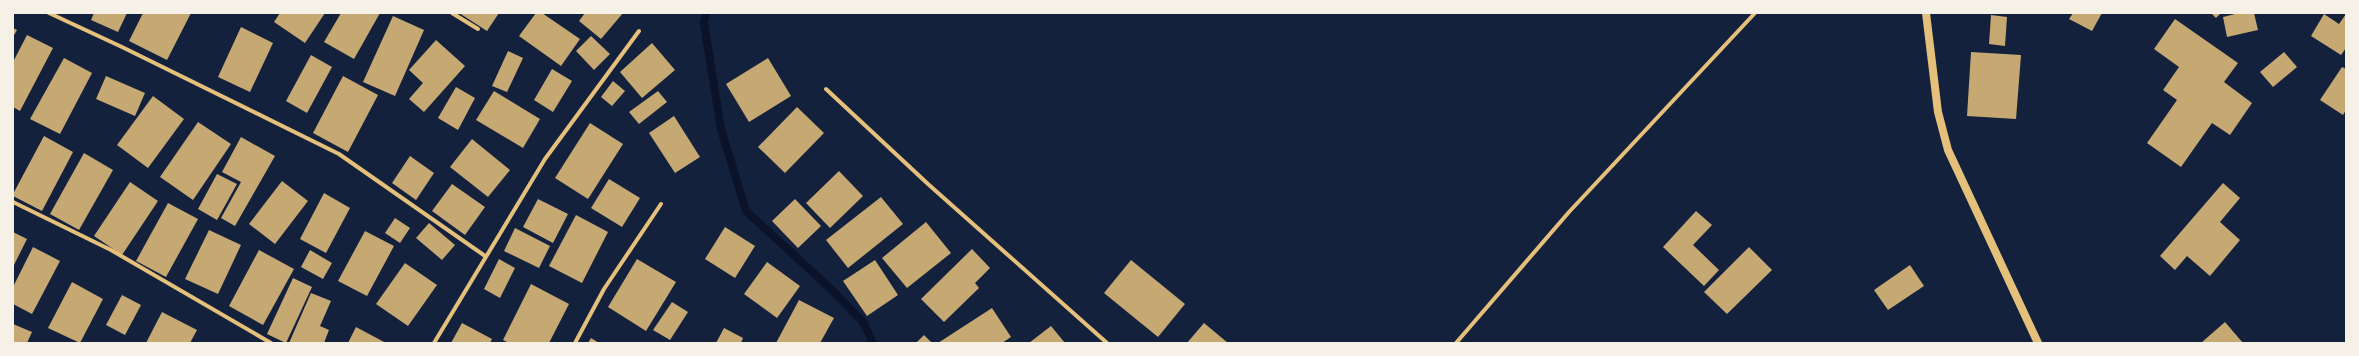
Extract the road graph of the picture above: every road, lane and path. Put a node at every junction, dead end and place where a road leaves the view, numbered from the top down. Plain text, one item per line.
1 (49, 13) edge
2 (452, 13) edge
3 (1755, 13) edge
4 (1926, 13) edge
5 (478, 29) dead end
6 (639, 31) dead end
7 (826, 89) dead end
8 (13, 202) edge
9 (661, 204) dead end
10 (486, 256) junction
11 (271, 343) edge
12 (434, 343) edge
13 (575, 343) edge
14 (1107, 343) edge
15 (1456, 343) edge
16 (2038, 343) edge

1 - 10 street
2 - 5 street
3 - 15 street
4 - 16 main road
6 - 10 street
7 - 14 street
8 - 11 street
9 - 13 street
10 - 12 street

